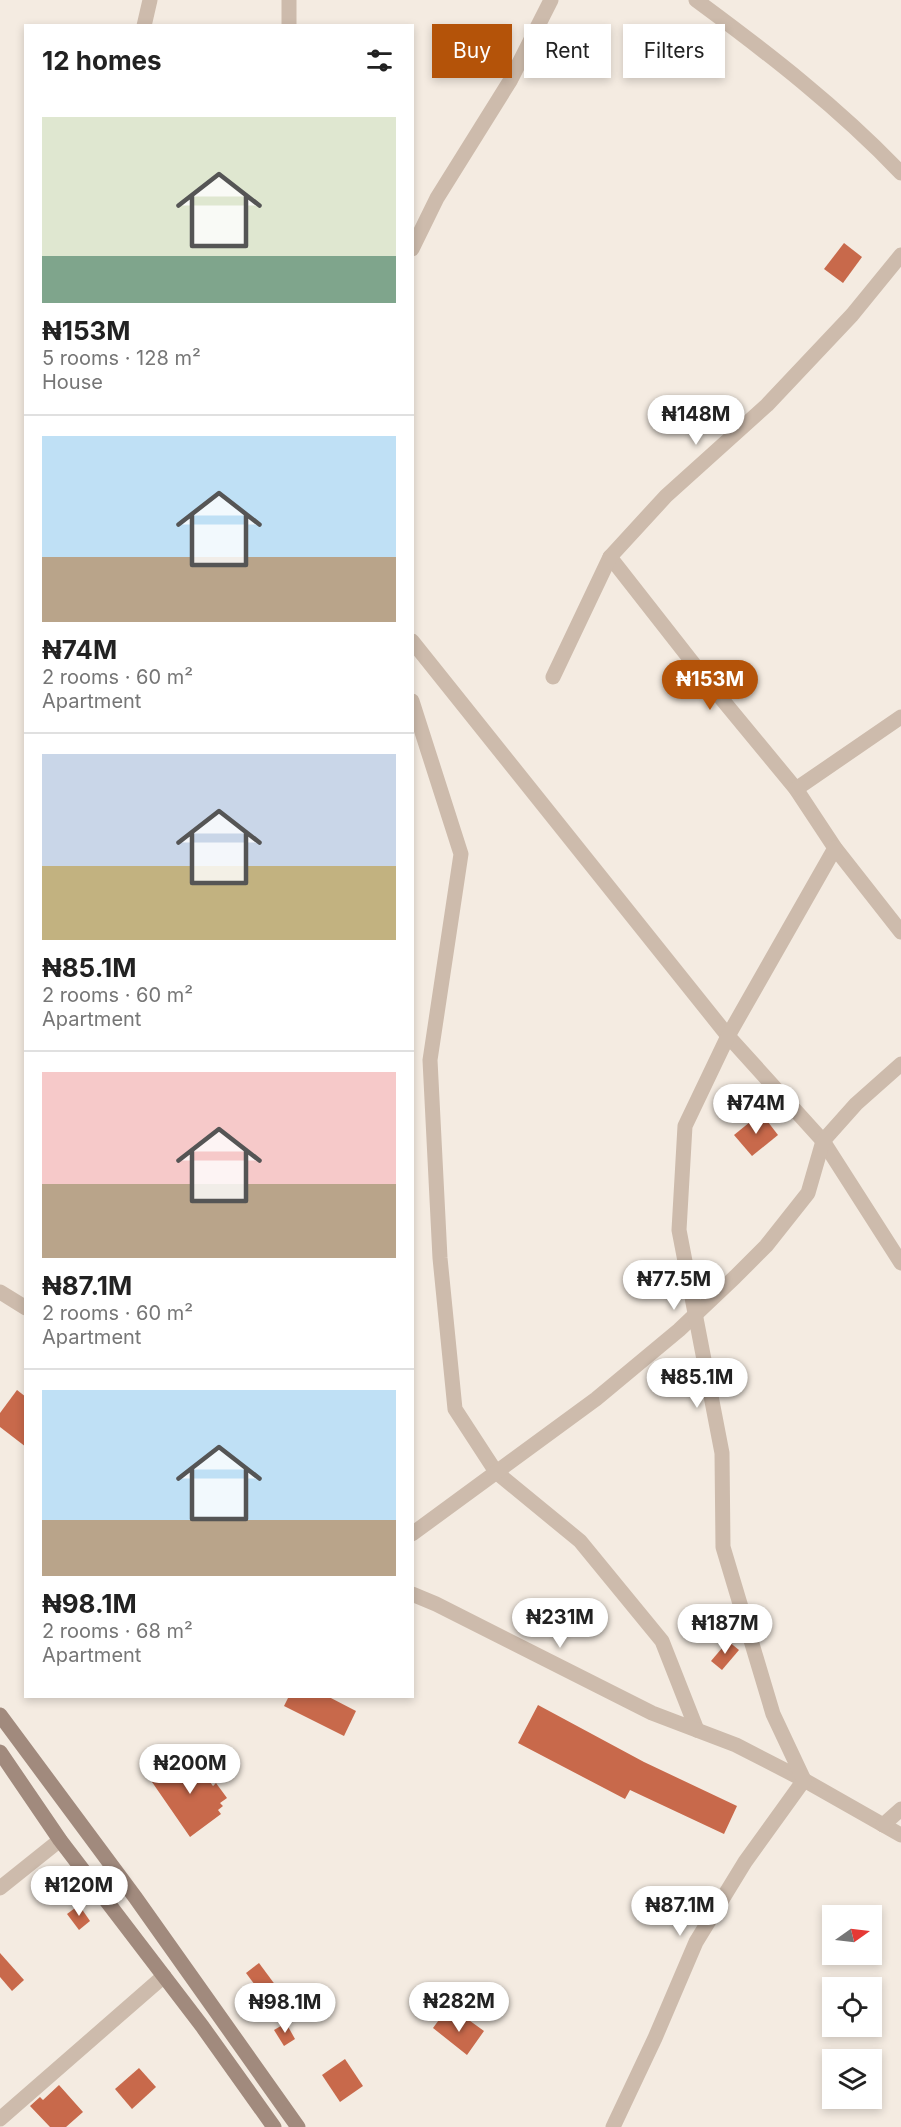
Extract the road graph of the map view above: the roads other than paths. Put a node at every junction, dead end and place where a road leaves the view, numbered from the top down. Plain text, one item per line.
1 (150, 0) edge
2 (289, 0) edge
3 (551, 0) edge
4 (696, 0) edge
5 (144, 24) edge
6 (289, 24) edge
7 (901, 173) edge
8 (414, 245) edge
9 (901, 255) edge
10 (610, 557) junction
11 (414, 643) edge
12 (553, 677) dead end
13 (414, 707) edge
14 (901, 717) edge
15 (796, 789) junction
16 (835, 848) junction
17 (901, 932) edge
18 (728, 1036) junction
19 (901, 1064) edge
20 (824, 1141) junction
21 (901, 1263) edge
22 (0, 1292) edge
23 (24, 1307) edge
24 (695, 1314) junction
25 (496, 1472) junction
26 (414, 1533) edge
27 (414, 1595) edge
28 (0, 1715) edge
29 (697, 1730) junction
30 (0, 1752) edge
31 (804, 1780) junction
32 (901, 1809) edge
33 (883, 1825) junction
34 (901, 1835) edge
35 (60, 1840) junction
36 (0, 1888) edge
37 (164, 1976) junction
38 (0, 2119) edge
39 (274, 2127) edge
40 (298, 2127) edge
41 (613, 2127) edge

1 - 5 street
2 - 6 street
3 - 8 street
4 - 7 street
9 - 10 street
10 - 12 street
10 - 15 street
11 - 18 street
13 - 25 street
14 - 15 street
15 - 16 street
16 - 17 street
16 - 18 street
18 - 20 street
18 - 24 street
19 - 20 street
20 - 21 street
20 - 24 street
22 - 23 street
24 - 25 street
24 - 31 street
25 - 26 street
25 - 29 street
27 - 29 street
28 - 40 street
29 - 31 street
30 - 35 street
31 - 33 street
31 - 41 street
32 - 33 street
33 - 34 street
35 - 36 street
35 - 37 street
37 - 38 street
37 - 39 street

